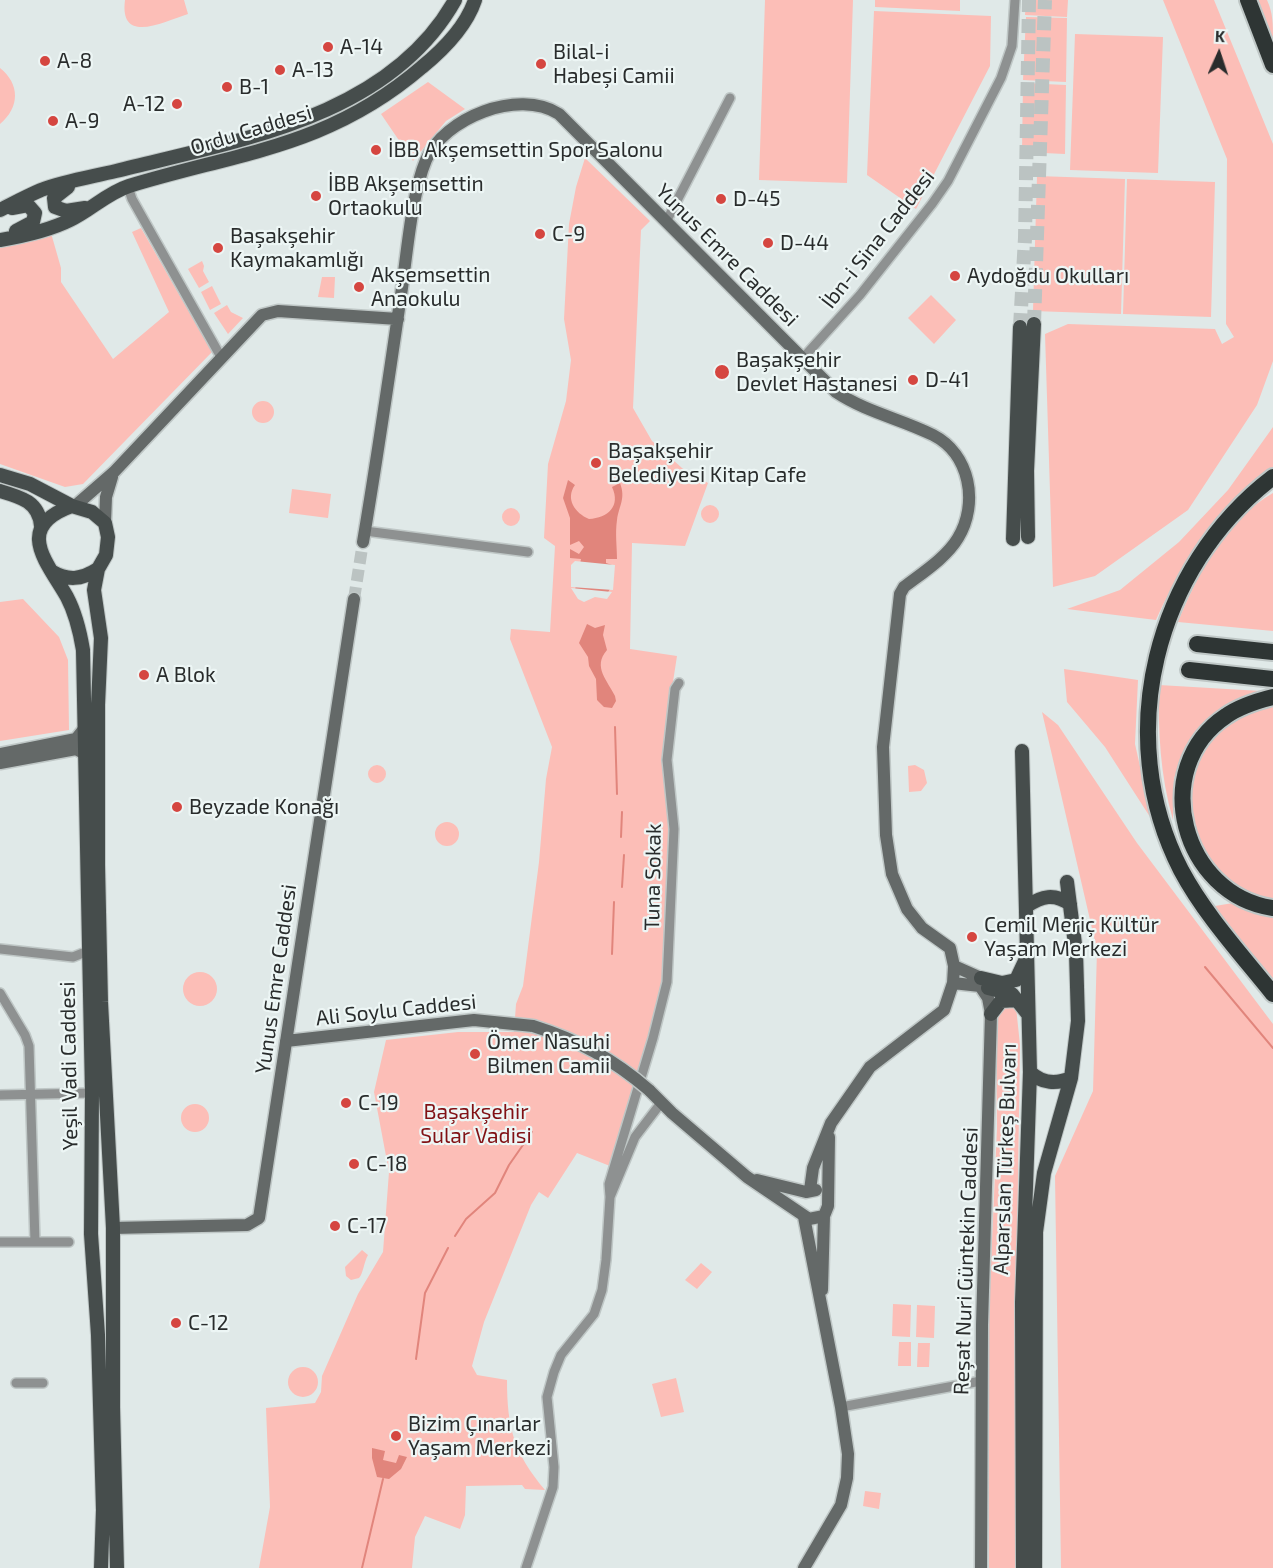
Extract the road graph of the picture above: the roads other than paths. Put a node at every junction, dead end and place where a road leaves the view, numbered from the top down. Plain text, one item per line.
1 (455, 0) edge
2 (476, 0) edge
3 (1015, 0) edge
4 (1248, 0) edge
5 (1273, 65) edge
6 (730, 98) dead end
7 (92, 177) junction
8 (128, 187) junction
9 (89, 207) junction
10 (0, 210) edge
11 (667, 220) junction
12 (0, 239) edge
13 (398, 319) junction
14 (221, 357) junction
15 (803, 358) junction
16 (114, 472) junction
17 (0, 475) edge
18 (1273, 477) edge
19 (0, 491) edge
20 (73, 506) junction
21 (105, 523) junction
22 (41, 526) junction
23 (364, 537) joint
24 (1028, 537) dead end
25 (1013, 539) dead end
26 (528, 552) dead end
27 (98, 569) junction
28 (51, 570) junction
29 (354, 599) tunnel mouth
30 (1197, 644) dead end
31 (1273, 652) edge
32 (1189, 669) dead end
33 (1273, 679) edge
34 (679, 683) dead end
35 (1273, 697) edge
36 (84, 729) junction
37 (1022, 751) dead end
38 (0, 754) edge
39 (85, 754) junction
40 (0, 763) edge
41 (1067, 882) dead end
42 (1070, 904) junction
43 (1027, 906) junction
44 (1273, 908) edge
45 (0, 949) edge
46 (88, 951) junction
47 (1028, 954) junction
48 (73, 957) junction
49 (954, 966) junction
50 (89, 972) junction
51 (981, 982) junction
52 (953, 983) junction
53 (0, 993) edge
54 (1273, 994) edge
55 (1020, 1000) junction
56 (991, 1014) junction
57 (1029, 1015) junction
58 (286, 1041) junction
59 (1030, 1072) junction
60 (1071, 1078) junction
61 (92, 1093) junction
62 (0, 1095) edge
63 (32, 1095) junction
64 (661, 1102) junction
65 (831, 1124) junction
66 (747, 1177) junction
67 (808, 1191) junction
68 (610, 1197) junction
69 (826, 1198) junction
70 (802, 1215) junction
71 (824, 1216) junction
72 (113, 1227) junction
73 (91, 1230) junction
74 (0, 1242) edge
75 (35, 1242) junction
76 (69, 1242) dead end
77 (822, 1312) junction
78 (981, 1381) junction
79 (16, 1383) dead end
80 (43, 1383) dead end
81 (842, 1407) junction
82 (101, 1568) edge
83 (117, 1568) edge
84 (526, 1568) edge
85 (804, 1568) edge
86 (981, 1568) edge
87 (1023, 1568) edge
88 (1035, 1568) edge

1 - 7 main road, Ordu Caddesi
2 - 8 main road, Ordu Caddesi
3 - 15 street, İbn-i Sina Caddesi
4 - 5 highway
6 - 11 street
7 - 9 main road
7 - 10 main road, Ordu Caddesi
8 - 9 main road, Ordu Caddesi
8 - 14 street
9 - 12 main road, Ordu Caddesi
10 - 12 main road
11 - 13 street, Yunus Emre Caddesi
11 - 15 street, Yunus Emre Caddesi
13 - 14 street
13 - 23 street, Yunus Emre Caddesi
14 - 16 street
15 - 49 street, Yunus Emre Caddesi
16 - 20 street
16 - 21 street
17 - 20 main road
18 - 54 highway
19 - 22 main road
20 - 21 main road
20 - 22 main road
21 - 27 main road, Yeşil Vadi Caddesi
22 - 28 main road, Yeşil Vadi Caddesi
23 - 26 street
24 - 25 main road
27 - 28 main road
27 - 72 main road, Yeşil Vadi Caddesi
28 - 36 main road, Yeşil Vadi Caddesi
29 - 58 street, Yunus Emre Caddesi
30 - 31 highway
32 - 33 highway
34 - 68 street, Tuna Sokak
35 - 44 highway
36 - 38 street
36 - 39 main road, Yeşil Vadi Caddesi
37 - 43 main road, Alparslan Türkeş Bulvarı
39 - 40 street
39 - 46 main road, Yeşil Vadi Caddesi
41 - 42 main road, Alparslan Türkeş Bulvarı
42 - 43 main road
42 - 60 main road, Alparslan Türkeş Bulvarı
43 - 47 main road, Alparslan Türkeş Bulvarı
45 - 48 street
46 - 48 street
46 - 50 main road, Yeşil Vadi Caddesi
47 - 51 main road
47 - 57 main road, Alparslan Türkeş Bulvarı
48 - 50 street
49 - 51 street
49 - 52 street
50 - 61 main road, Yeşil Vadi Caddesi
51 - 52 street
51 - 55 main road
51 - 56 street, Reşat Nuri Güntekin Caddesi
52 - 65 street
53 - 63 street
55 - 56 main road
55 - 57 main road
56 - 78 street, Reşat Nuri Güntekin Caddesi
57 - 59 main road, Alparslan Türkeş Bulvarı
58 - 64 street, Ali Soylu Caddesi, bridge
58 - 72 street, Yunus Emre Caddesi
59 - 60 main road
59 - 87 main road, Alparslan Türkeş Bulvarı
60 - 88 main road, Alparslan Türkeş Bulvarı
61 - 63 street
61 - 73 main road, Yeşil Vadi Caddesi
62 - 63 street
63 - 75 street
64 - 66 street, Ali Soylu Caddesi
64 - 68 street
65 - 67 street
65 - 69 street
66 - 67 street, Ali Soylu Caddesi
66 - 70 street, Ali Soylu Caddesi
67 - 69 street
67 - 70 street
68 - 84 street, Tuna Sokak
69 - 71 street
70 - 71 street
70 - 77 street
71 - 77 street
72 - 73 main road
72 - 73 main road
72 - 83 main road, Yeşil Vadi Caddesi
73 - 82 main road, Yeşil Vadi Caddesi
74 - 75 street
75 - 76 street
77 - 81 street
78 - 81 street
78 - 86 street, Reşat Nuri Güntekin Caddesi
79 - 80 street
81 - 85 street

